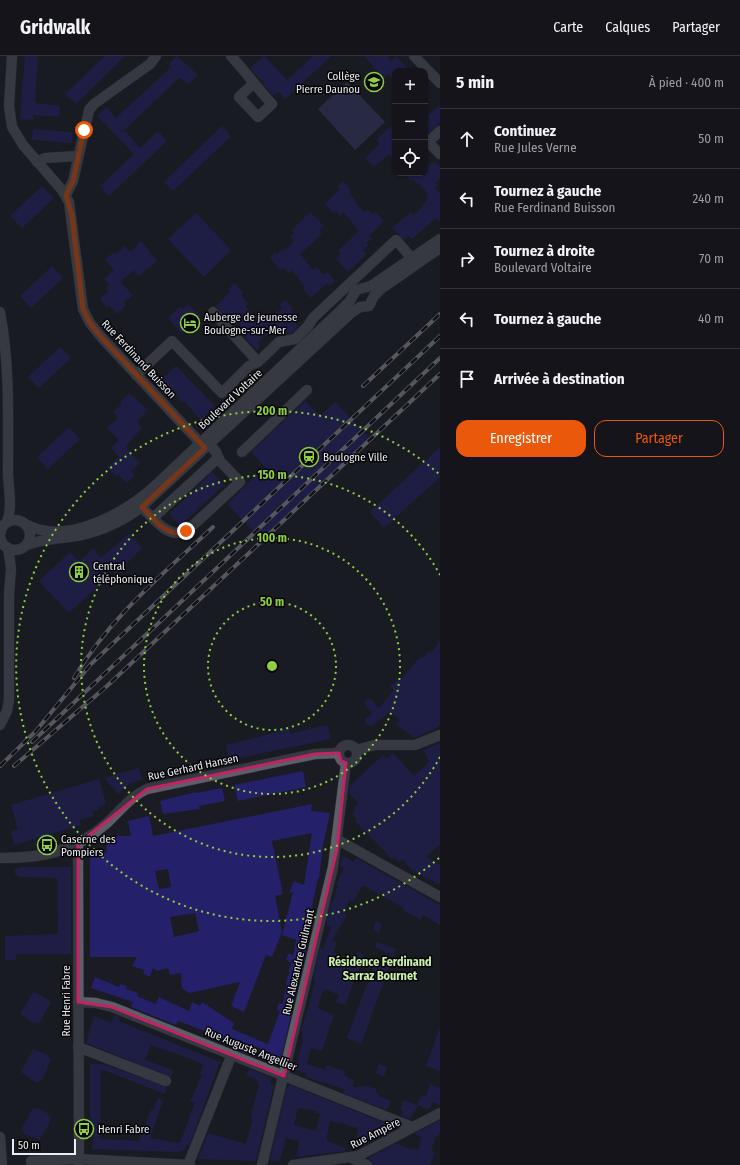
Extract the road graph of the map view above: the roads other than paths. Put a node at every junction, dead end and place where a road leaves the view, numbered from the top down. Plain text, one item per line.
1 (12, 56) edge
2 (156, 56) edge
3 (231, 56) edge
4 (414, 56) edge
5 (440, 83) edge
6 (253, 84) dead end
7 (440, 131) edge
8 (440, 154) edge
9 (78, 156) junction
10 (37, 162) junction
11 (66, 195) junction
12 (440, 239) edge
13 (440, 248) edge
14 (414, 260) junction
15 (355, 278) junction
16 (344, 288) junction
17 (364, 288) junction
18 (353, 296) junction
19 (373, 298) junction
20 (360, 307) junction
21 (0, 312) edge
22 (213, 312) dead end
23 (258, 362) junction
24 (136, 375) junction
25 (307, 390) dead end
26 (205, 444) junction
27 (242, 452) dead end
28 (218, 458) junction
29 (10, 494) junction
30 (142, 507) junction
31 (153, 518) junction
32 (24, 524) junction
33 (3, 526) edge
34 (4, 546) edge
35 (24, 547) junction
36 (11, 579) junction
37 (0, 725) edge
38 (440, 735) edge
39 (356, 750) junction
40 (339, 752) junction
41 (346, 763) junction
42 (338, 840) junction
43 (78, 844) junction
44 (0, 858) edge
45 (440, 898) edge
46 (78, 1002) junction
47 (78, 1047) junction
48 (232, 1054) junction
49 (284, 1076) junction
50 (166, 1081) dead end
51 (440, 1113) edge
52 (412, 1127) junction
53 (0, 1137) edge
54 (351, 1158) junction
55 (79, 1162) edge
56 (2, 1165) edge
57 (32, 1165) edge
58 (189, 1165) edge
59 (262, 1165) edge
60 (293, 1165) edge
61 (368, 1165) edge

1 - 10 street, Rue Ferdinand Buisson
2 - 9 street
3 - 6 street
4 - 5 street
7 - 8 street
9 - 10 street
9 - 11 street
10 - 11 street, Rue Ferdinand Buisson
11 - 24 street, Rue Ferdinand Buisson
12 - 14 street, Boulevard Voltaire
13 - 14 street, Boulevard Voltaire
14 - 15 street
14 - 17 street, Boulevard Voltaire
14 - 19 street, Boulevard Voltaire
15 - 16 street
15 - 17 street
16 - 18 street
16 - 23 street
17 - 18 street, Boulevard Voltaire
17 - 19 street
18 - 20 street
18 - 26 street, Boulevard Voltaire
19 - 20 street, Boulevard Voltaire
20 - 26 street, Boulevard Voltaire
21 - 29 street
22 - 23 street
23 - 24 street
24 - 26 street, Rue Ferdinand Buisson
25 - 27 street
26 - 28 street, Rue Ferdinand Buisson
26 - 30 street, Boulevard Voltaire
26 - 32 street, Boulevard Voltaire
28 - 31 street
28 - 31 street, Rue Ferdinand Buisson
29 - 32 street
29 - 33 street
30 - 31 street
30 - 35 street, Boulevard Voltaire
32 - 33 street
32 - 35 street
33 - 34 street
34 - 35 street
34 - 36 street
35 - 36 street
36 - 37 street
38 - 39 street
39 - 40 street
39 - 41 street
40 - 41 street
40 - 43 street, Rue Gerhard Hansen
41 - 42 street, Rue Alexandre Guilmant
42 - 45 street
42 - 49 street, Rue Alexandre Guilmant
43 - 44 street, Rue Gerhard Hansen
43 - 46 street, Rue Henri Fabre
46 - 47 street, Rue Henri Fabre
46 - 48 street, Rue Auguste Angellier
47 - 50 street
47 - 55 street, Rue Henri Fabre
48 - 49 street, Rue Auguste Angellier
48 - 58 street
49 - 52 street, Rue Auguste Angellier
49 - 59 street, Rue Alexandre Guilmant
51 - 52 street, Rue Ampère
52 - 54 street, Rue Ampère
53 - 56 street
54 - 60 street, Rue Ampère
54 - 61 street
55 - 57 street
55 - 58 street

